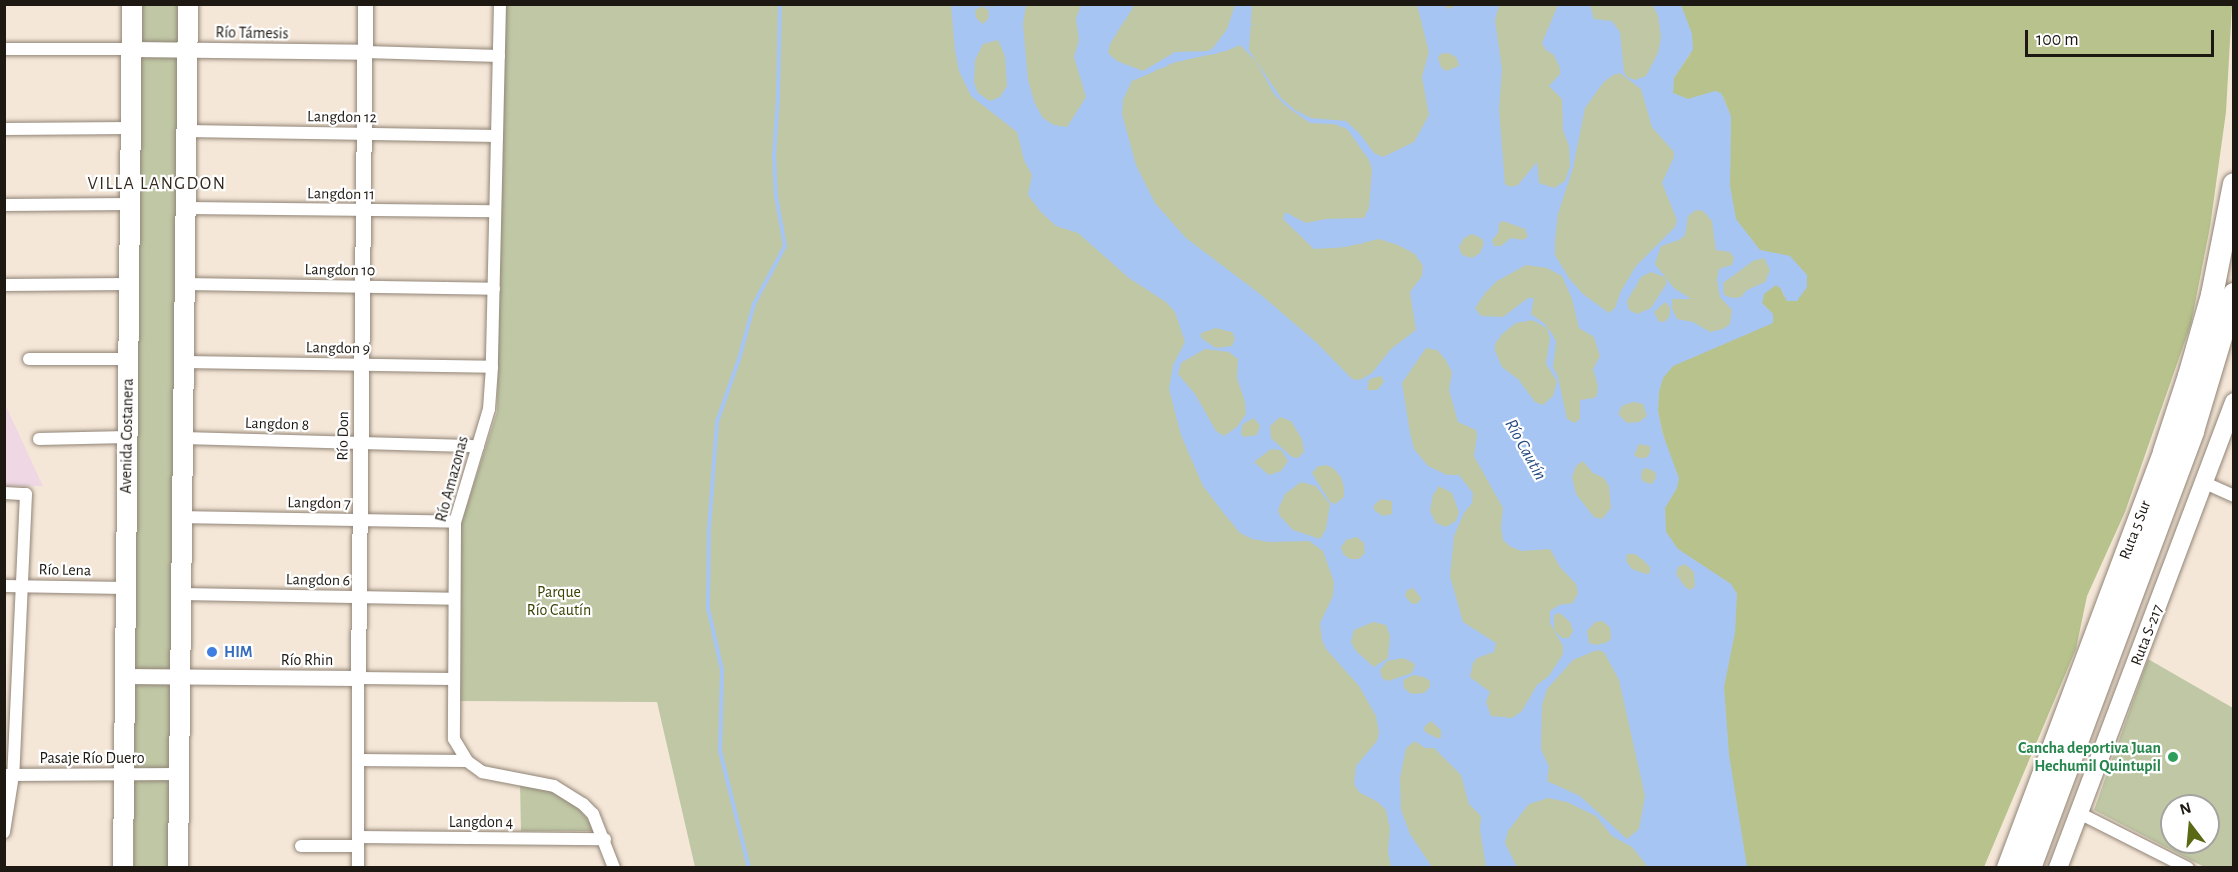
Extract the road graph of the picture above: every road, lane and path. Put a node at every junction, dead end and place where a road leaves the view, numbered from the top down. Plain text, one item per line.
1 (132, 4) edge
2 (188, 4) edge
3 (365, 4) edge
4 (500, 4) edge
5 (4, 49) edge
6 (130, 49) junction
7 (187, 50) junction
8 (364, 52) junction
9 (499, 56) junction
10 (130, 128) junction
11 (4, 129) edge
12 (186, 131) junction
13 (364, 134) junction
14 (497, 136) junction
15 (2234, 184) edge
16 (129, 204) junction
17 (4, 205) edge
18 (186, 208) junction
19 (363, 212) junction
20 (495, 212) junction
21 (128, 284) junction
22 (185, 284) junction
23 (4, 285) edge
24 (362, 287) junction
25 (494, 289) junction
26 (2234, 294) edge
27 (29, 359) dead end
28 (128, 359) junction
29 (184, 362) junction
30 (362, 365) junction
31 (492, 367) junction
32 (2234, 402) edge
33 (127, 437) junction
34 (183, 438) junction
35 (39, 439) dead end
36 (361, 443) junction
37 (478, 446) junction
38 (2205, 483) junction
39 (4, 494) edge
40 (2234, 496) edge
41 (182, 517) junction
42 (360, 520) junction
43 (455, 522) junction
44 (4, 586) edge
45 (23, 586) junction
46 (125, 588) junction
47 (181, 594) junction
48 (359, 597) junction
49 (454, 599) junction
50 (124, 676) junction
51 (181, 676) junction
52 (358, 678) junction
53 (453, 679) junction
54 (358, 760) junction
55 (467, 761) junction
56 (179, 774) junction
57 (9, 775) edge
58 (123, 775) junction
59 (2079, 813) junction
60 (4, 832) edge
61 (605, 839) junction
62 (358, 842) junction
63 (301, 846) dead end
64 (123, 867) edge
65 (178, 867) edge
66 (358, 867) edge
67 (614, 867) edge
68 (2008, 867) edge
69 (2030, 867) edge
70 (2058, 867) edge
71 (2188, 867) edge

1 - 6 main road, Avenida Costanera
2 - 7 main road
3 - 8 street, Río Don
4 - 9 street, Río Amazonas
5 - 6 street, Río Támesis
6 - 7 street, Río Támesis
6 - 10 main road, Avenida Costanera
7 - 8 street, Río Támesis
7 - 12 main road
8 - 9 street, Río Támesis
8 - 13 street, Río Don
9 - 14 street, Río Amazonas
10 - 11 street
10 - 16 main road, Avenida Costanera
12 - 13 street, Langdon 12
12 - 18 main road
13 - 14 street, Langdon 12
13 - 19 street, Río Don
14 - 20 street, Río Amazonas
15 - 68 highway, Ruta 5 Sur
16 - 17 street
16 - 21 main road, Avenida Costanera
18 - 19 street, Langdon 11
18 - 22 main road
19 - 20 street, Langdon 11
19 - 24 street, Río Don
20 - 25 street, Río Amazonas
21 - 23 street
21 - 28 main road, Avenida Costanera
22 - 24 street, Langdon 10
22 - 29 main road
24 - 25 street, Langdon 10
24 - 30 street, Río Don
25 - 31 street, Río Amazonas
26 - 69 highway, Ruta 5 Sur
27 - 28 street
28 - 33 main road, Avenida Costanera
29 - 30 street, Langdon 9
29 - 34 main road
30 - 31 street, Langdon 9
30 - 36 street, Río Don
31 - 37 street, Río Amazonas
32 - 38 main road, Ruta S-217
33 - 35 street
33 - 46 main road, Avenida Costanera
34 - 36 street, Langdon 8
34 - 41 main road
36 - 37 street, Langdon 8
36 - 42 street, Río Don
37 - 43 street, Río Amazonas
38 - 40 street
38 - 59 main road, Ruta S-217
39 - 45 street
41 - 42 street, Langdon 7
41 - 47 main road
42 - 43 street, Langdon 7
42 - 48 street, Río Don
43 - 49 street, Río Amazonas
44 - 45 street, Río Lena
45 - 46 street, Río Lena
45 - 57 street
46 - 50 main road, Avenida Costanera
47 - 48 street, Langdon 6
47 - 51 main road
48 - 49 street, Langdon 6
48 - 52 street, Río Don
49 - 53 street, Río Amazonas
50 - 51 street, Río Rhin
50 - 58 main road, Avenida Costanera
51 - 52 street, Río Rhin
51 - 56 main road
52 - 53 street, Río Rhin
52 - 54 street, Río Don
53 - 55 street, Río Amazonas
54 - 55 street
54 - 62 street, Río Don
55 - 61 street
56 - 58 street, Pasaje Río Duero
56 - 65 main road
57 - 58 street, Pasaje Río Duero
57 - 60 street
58 - 64 main road, Avenida Costanera
59 - 70 main road, Ruta S-217
59 - 71 street
61 - 62 street, Langdon 4
61 - 67 street
62 - 63 street, Langdon 4
62 - 66 street, Río Don

